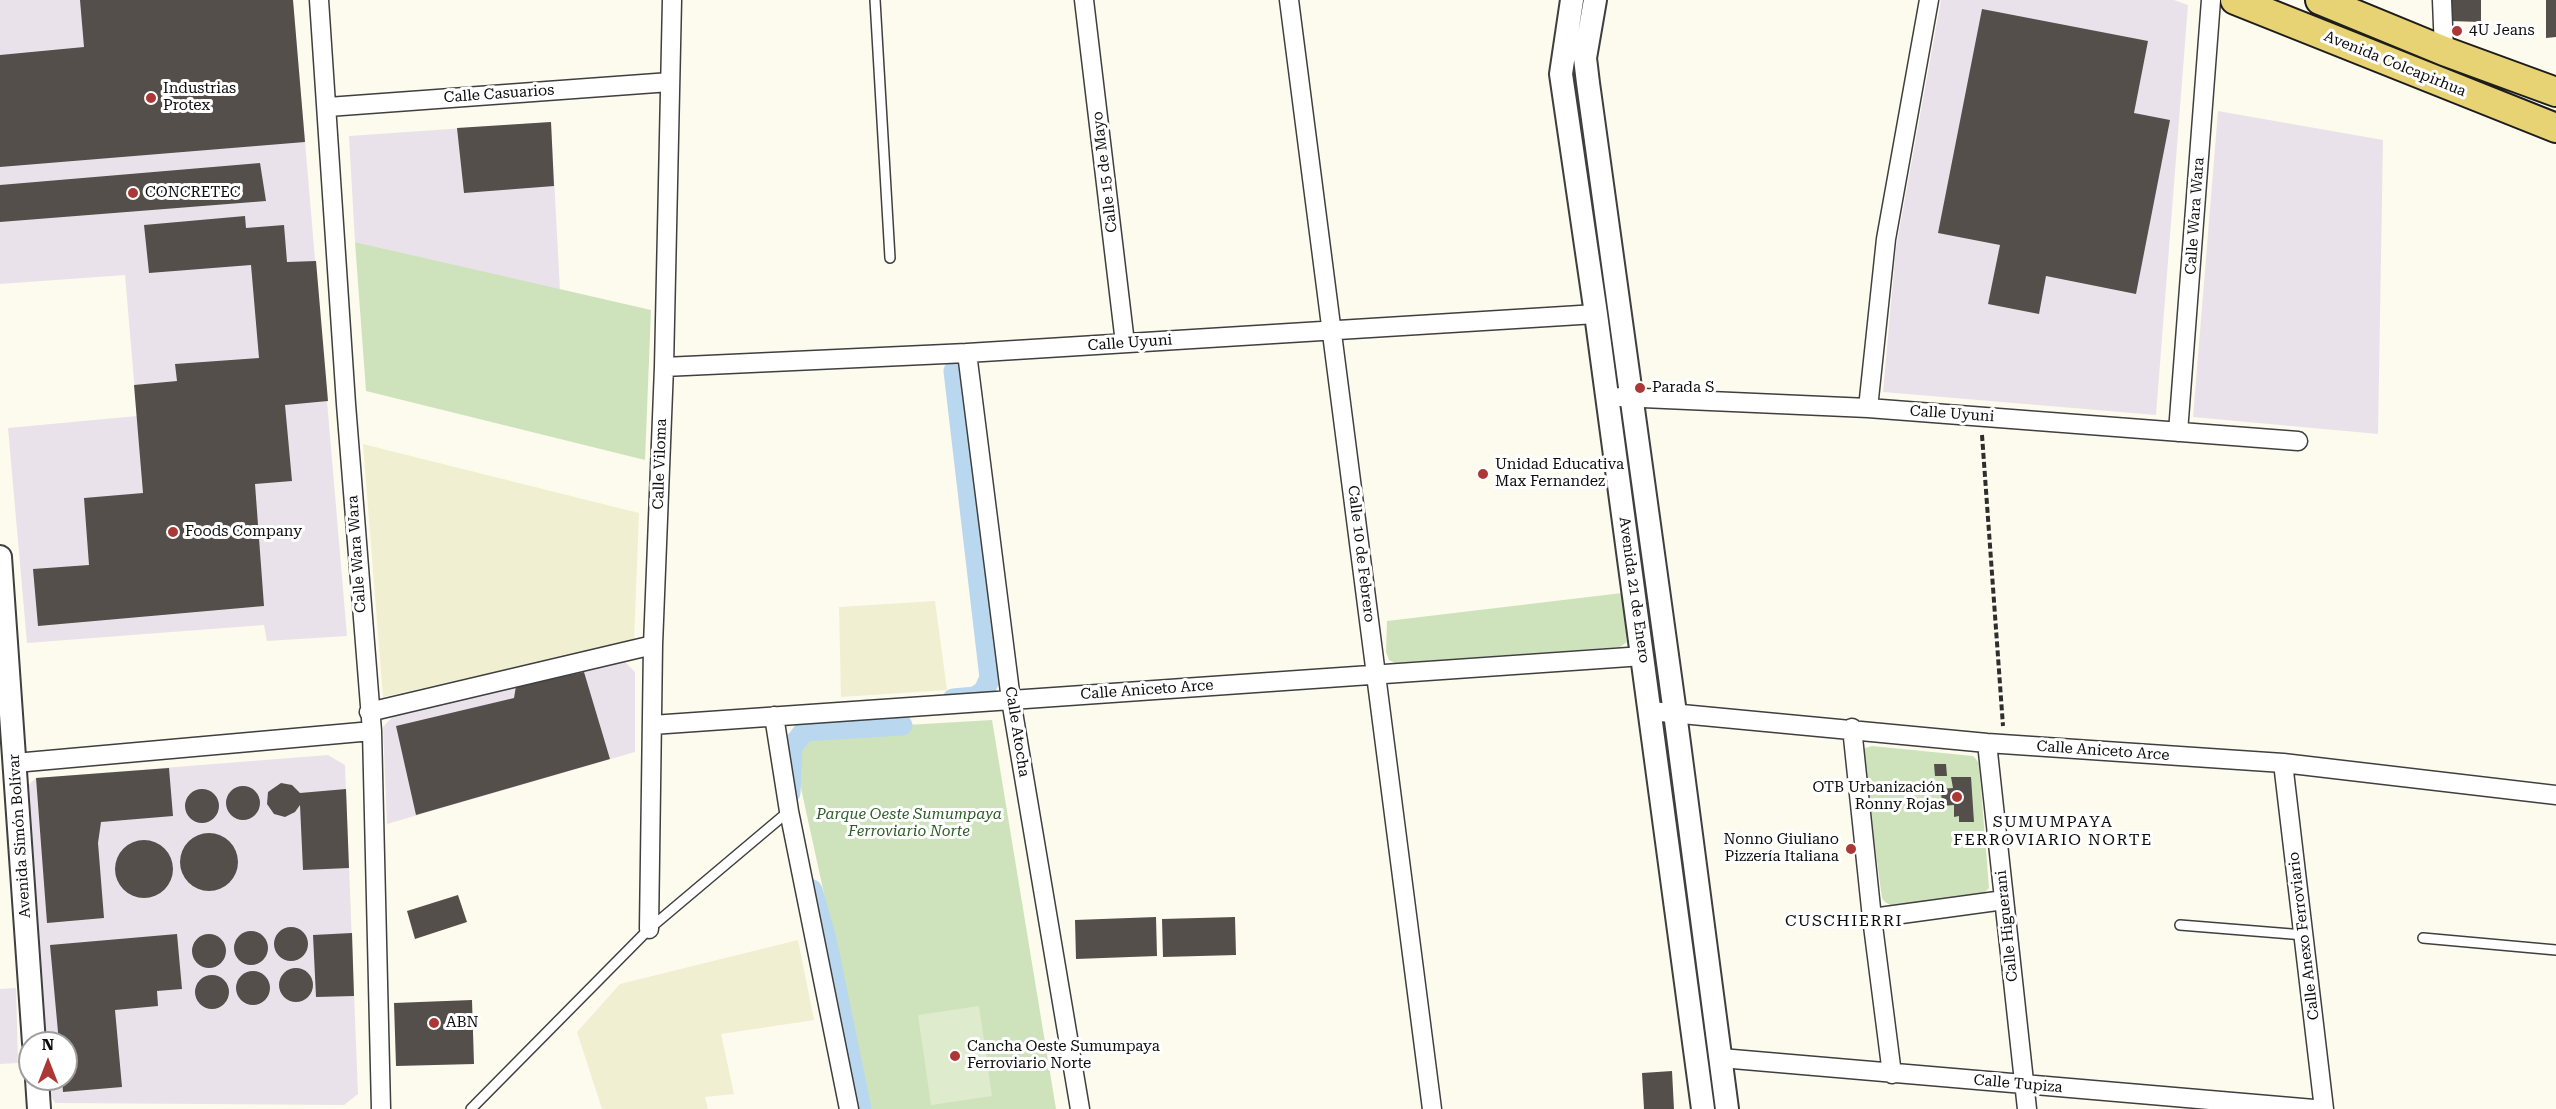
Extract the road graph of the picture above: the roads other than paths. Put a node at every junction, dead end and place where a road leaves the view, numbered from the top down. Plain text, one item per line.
1 (320, 0) edge
2 (672, 0) edge
3 (875, 0) edge
4 (1084, 0) edge
5 (1289, 0) edge
6 (1572, 0) edge
7 (1595, 0) edge
8 (1929, 0) edge
9 (2211, 0) edge
10 (2235, 0) edge
11 (2320, 0) edge
12 (2442, 0) edge
13 (2444, 51) junction
14 (670, 82) junction
15 (2556, 92) edge
16 (328, 107) junction
17 (2556, 128) edge
18 (890, 258) dead end
19 (1596, 314) junction
20 (1333, 331) junction
21 (1125, 343) junction
22 (967, 353) junction
23 (664, 367) junction
24 (1606, 396) junction
25 (1631, 398) junction
26 (1868, 408) junction
27 (2178, 432) junction
28 (2298, 441) dead end
29 (0, 557) edge
30 (653, 645) junction
31 (1643, 656) junction
32 (1376, 674) junction
33 (1011, 700) junction
34 (1650, 711) junction
35 (369, 712) junction
36 (1676, 713) junction
37 (774, 716) junction
38 (652, 725) junction
39 (1852, 728) junction
40 (372, 731) junction
41 (1987, 742) junction
42 (15, 763) junction
43 (2283, 763) junction
44 (2556, 795) edge
45 (789, 811) junction
46 (2004, 900) junction
47 (1872, 918) junction
48 (2180, 925) dead end
49 (649, 929) junction
50 (2304, 935) junction
51 (2423, 938) dead end
52 (2556, 950) edge
53 (33, 1031) edge
54 (1721, 1058) junction
55 (1892, 1074) junction
56 (2022, 1084) junction
57 (38, 1091) edge
58 (39, 1109) edge
59 (381, 1109) edge
60 (471, 1109) edge
61 (849, 1109) edge
62 (1080, 1109) edge
63 (1432, 1109) edge
64 (1704, 1109) edge
65 (1727, 1109) edge
66 (2027, 1109) edge
67 (2314, 1109) edge
68 (2324, 1109) edge

1 - 16 street, Calle Wara Wara
2 - 14 street, Calle Viloma
3 - 18 lane
4 - 21 street, Calle 15 de Mayo
5 - 20 street, Calle 10 de Febrero
6 - 19 street, Avenida 21 de Enero
7 - 25 street, Avenida 21 de Enero
8 - 26 street
9 - 27 street, Calle Wara Wara
10 - 17 main road, Avenida Colcapirhua
11 - 13 main road, Avenida Colcapirhua
12 - 13 street
13 - 15 main road, Avenida Colcapirhua
14 - 16 street, Calle Casuarios
14 - 23 street, Calle Viloma
16 - 35 street, Calle Wara Wara
19 - 20 street, Calle Uyuni
19 - 24 street, Avenida 21 de Enero
20 - 21 street, Calle Uyuni
20 - 32 street, Calle 10 de Febrero
21 - 22 street, Calle Uyuni
22 - 23 street, Calle Uyuni
22 - 33 street, Calle Atocha
23 - 30 street, Calle Viloma
24 - 25 street, Calle Uyuni
24 - 31 street, Avenida 21 de Enero
25 - 26 street, Calle Uyuni
25 - 36 street, Avenida 21 de Enero
26 - 27 street, Calle Uyuni
27 - 28 street, Calle Uyuni
29 - 42 street, Avenida Simón Bolívar
30 - 35 street
30 - 38 street, Calle Viloma
31 - 32 street, Calle Aniceto Arce
31 - 34 street, Avenida 21 de Enero
32 - 33 street, Calle Aniceto Arce
32 - 63 street, Calle 10 de Febrero
33 - 37 street, Calle Aniceto Arce
33 - 62 street, Calle Atocha
34 - 36 street, Calle Aniceto Arce
34 - 64 street, Avenida 21 de Enero
35 - 40 street, Calle Wara Wara
36 - 39 street, Calle Aniceto Arce
36 - 54 street, Avenida 21 de Enero
37 - 38 street, Calle Aniceto Arce
37 - 45 street
38 - 49 street, Calle Viloma
39 - 41 street, Calle Aniceto Arce
39 - 47 street
40 - 42 street
40 - 59 street, Calle Wara Wara
41 - 43 street, Calle Aniceto Arce
41 - 46 street, Calle Higuerani
42 - 53 street, Avenida Simón Bolívar
43 - 44 street, Calle Aniceto Arce
43 - 50 street, Calle Anexo Ferroviario
45 - 49 lane
45 - 61 street
46 - 47 street
46 - 56 street, Calle Higuerani
47 - 55 street
48 - 50 lane
49 - 60 lane
50 - 68 street, Calle Anexo Ferroviario
51 - 52 lane
54 - 55 street, Calle Tupiza
54 - 65 street, Avenida 21 de Enero
55 - 56 street, Calle Tupiza
56 - 66 street, Calle Higuerani
56 - 67 street, Calle Tupiza
57 - 58 street

